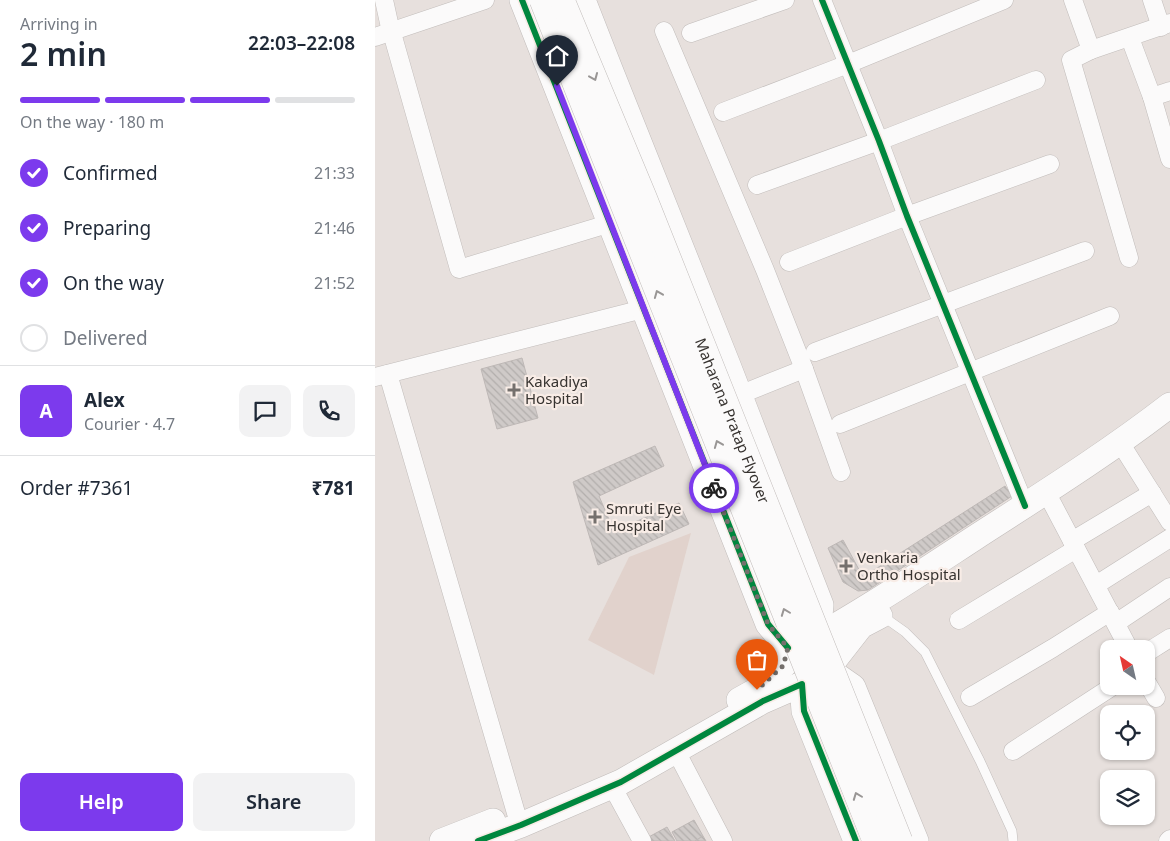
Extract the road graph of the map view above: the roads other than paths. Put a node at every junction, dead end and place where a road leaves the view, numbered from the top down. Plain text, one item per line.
1 (384, 0) edge
2 (485, 0) edge
3 (522, 0) edge
4 (542, 0) edge
5 (562, 0) edge
6 (583, 0) edge
7 (785, 0) edge
8 (822, 0) edge
9 (1004, 0) edge
10 (1073, 0) edge
11 (1152, 0) edge
12 (1166, 25) edge
13 (664, 31) dead end
14 (691, 33) dead end
15 (383, 34) edge
16 (1130, 38) junction
17 (1091, 50) junction
18 (848, 64) junction
19 (1036, 80) dead end
20 (1170, 90) edge
21 (1151, 97) junction
22 (723, 112) dead end
23 (879, 141) junction
24 (1170, 158) edge
25 (1050, 164) dead end
26 (757, 185) dead end
27 (907, 216) junction
28 (611, 224) junction
29 (1085, 250) dead end
30 (1129, 258) dead end
31 (789, 262) dead end
32 (943, 303) junction
33 (643, 309) junction
34 (1110, 316) dead end
35 (815, 352) dead end
36 (804, 369) junction
37 (971, 371) junction
38 (381, 376) edge
39 (739, 395) junction
40 (1170, 405) edge
41 (1170, 421) edge
42 (840, 424) dead end
43 (1126, 452) junction
44 (841, 472) dead end
45 (1152, 493) junction
46 (1052, 503) junction
47 (1025, 506) junction
48 (1170, 522) edge
49 (1170, 538) edge
50 (1074, 545) junction
51 (1096, 585) junction
52 (1170, 587) edge
53 (881, 615) junction
54 (1113, 617) junction
55 (959, 620) dead end
56 (818, 636) junction
57 (1170, 638) edge
58 (1124, 640) edge
59 (1155, 647) edge
60 (787, 656) junction
61 (835, 665) junction
62 (802, 684) junction
63 (1100, 694) edge
64 (1154, 695) edge
65 (970, 697) dead end
66 (1156, 698) dead end
67 (676, 751) junction
68 (1013, 751) dead end
69 (612, 786) junction
70 (516, 813) junction
71 (442, 841) edge
72 (478, 841) edge
73 (642, 841) edge
74 (723, 841) edge
75 (856, 841) edge
76 (875, 841) edge
77 (900, 841) edge
78 (916, 841) edge
79 (1013, 841) edge

1 - 15 street
2 - 15 street
3 - 28 main road
76 -> 4 main road, Maharana Pratap Flyover, bridge
5 -> 77 main road, Maharana Pratap Flyover, bridge
6 - 39 main road
7 - 14 street
8 - 18 street
9 - 18 street
10 - 17 street
11 - 12 street
12 - 16 street
13 - 36 street
15 - 28 street
16 - 17 street
16 - 21 street
17 - 30 street
18 - 22 street
18 - 23 street
19 - 23 street
20 - 21 street
21 - 24 street
23 - 26 street
23 - 27 street
25 - 27 street
27 - 31 street
27 - 32 street
28 - 33 main road
29 - 32 street
32 - 35 street
32 - 37 street
33 - 38 street
33 - 60 main road
34 - 37 street
36 - 39 street
36 - 44 street
37 - 42 street
37 - 47 street
38 - 70 street
39 - 56 main road
40 - 47 main road
41 - 43 main road
43 - 45 street
43 - 46 main road
45 - 48 street
45 - 50 street
46 - 50 street
46 - 53 main road
47 - 56 main road
49 - 51 street
50 - 51 street
50 - 55 street
51 - 54 street
52 - 54 street
53 - 61 main road
53 - 79 lane
54 - 58 street
54 - 65 street
56 - 60 main road
56 - 61 main road
57 - 59 street
60 - 62 main road
60 - 70 main road
61 - 62 main road
61 - 78 main road
62 - 67 main road
62 - 75 main road
63 - 68 street
64 - 66 street
67 - 69 main road
67 - 74 street
69 - 72 main road
69 - 73 street
70 - 71 main road

